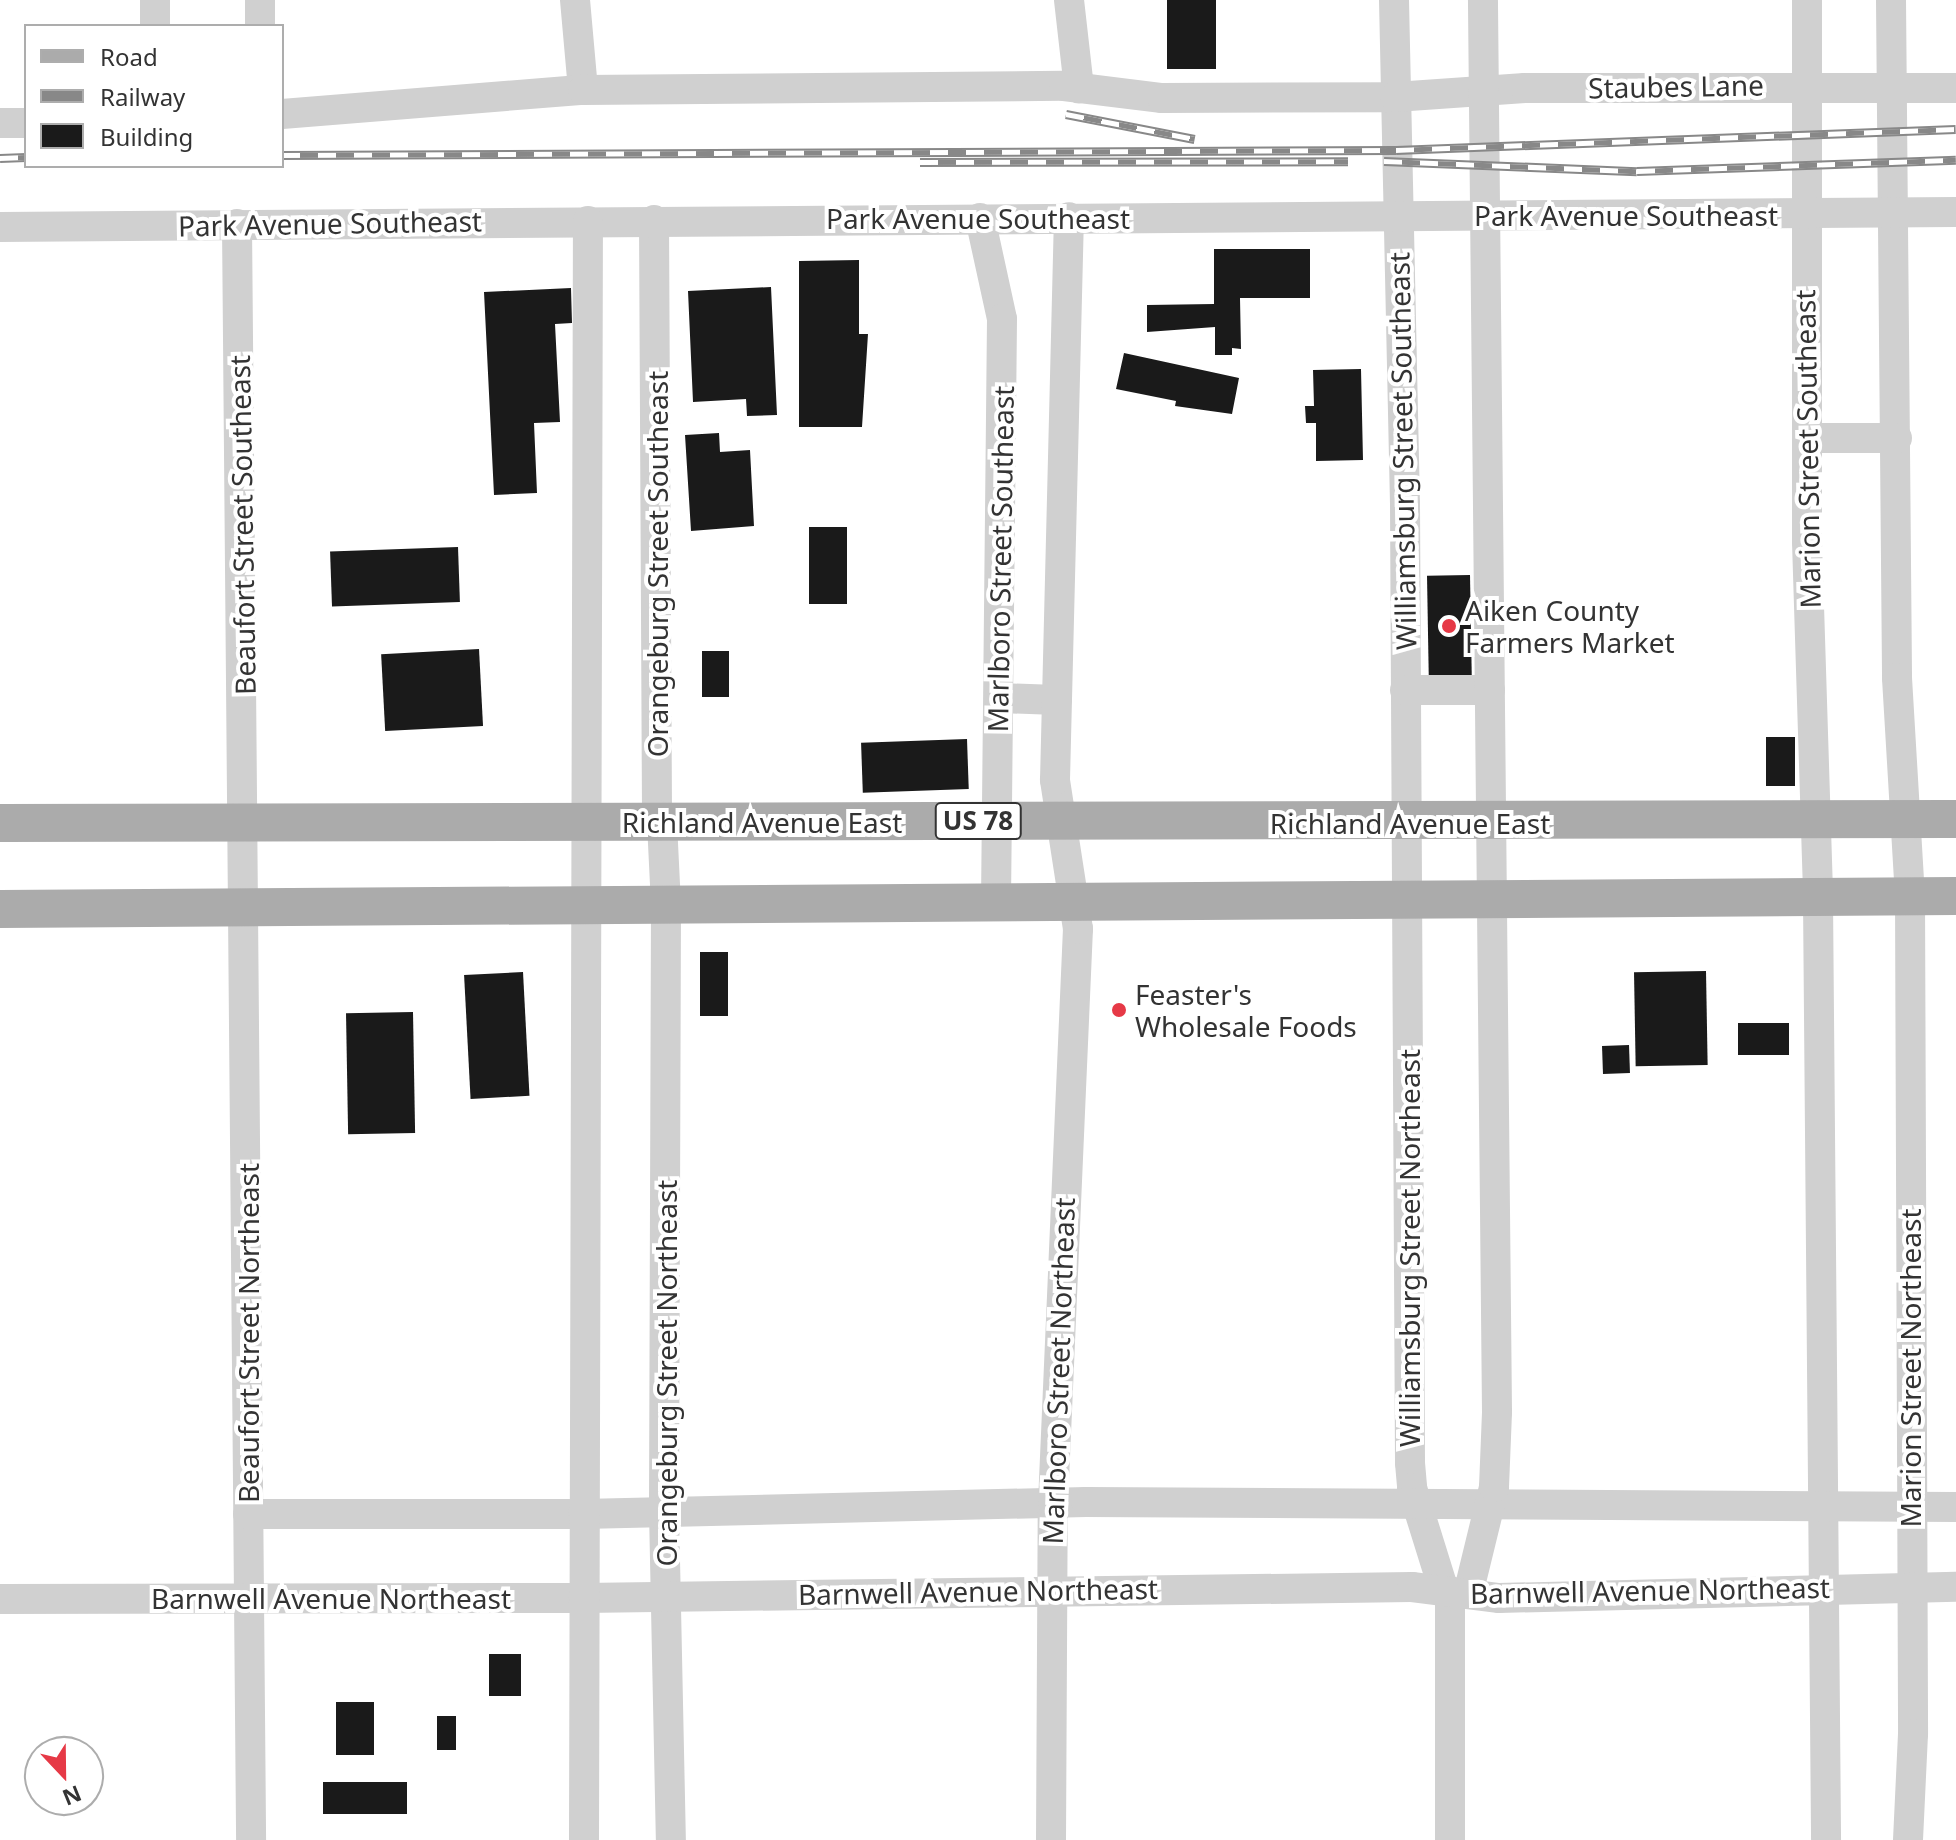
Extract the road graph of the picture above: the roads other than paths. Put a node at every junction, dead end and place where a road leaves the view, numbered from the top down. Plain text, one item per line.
1 (155, 0) edge
2 (260, 0) edge
3 (575, 0) edge
4 (1394, 0) edge
5 (1483, 0) edge
6 (1807, 0) edge
7 (1891, 0) edge
8 (1070, 3) edge
9 (155, 24) edge
10 (260, 24) edge
11 (1810, 85) junction
12 (1892, 87) junction
13 (1079, 88) junction
14 (1956, 88) edge
15 (583, 90) junction
16 (1483, 91) junction
17 (1395, 97) junction
18 (284, 114) edge
19 (0, 123) edge
20 (24, 123) edge
21 (1895, 212) junction
22 (1956, 212) edge
23 (1804, 214) junction
24 (1397, 216) junction
25 (1485, 216) junction
26 (1069, 217) junction
27 (980, 218) junction
28 (654, 220) junction
29 (588, 221) junction
30 (237, 224) junction
31 (0, 227) edge
32 (1808, 438) junction
33 (1897, 438) junction
34 (1405, 690) junction
35 (1490, 690) junction
36 (999, 698) junction
37 (1057, 700) junction
38 (1905, 819) junction
39 (1956, 819) edge
40 (1814, 820) junction
41 (994, 821) junction
42 (1062, 822) junction
43 (1492, 822) junction
44 (0, 823) edge
45 (662, 823) junction
46 (583, 824) junction
47 (1406, 824) junction
48 (246, 825) junction
49 (1910, 896) junction
50 (1956, 896) edge
51 (1818, 899) junction
52 (1406, 901) junction
53 (1494, 901) junction
54 (996, 903) junction
55 (1077, 903) junction
56 (666, 905) junction
57 (584, 906) junction
58 (247, 908) junction
59 (0, 909) edge
60 (1417, 1502) junction
61 (1053, 1503) junction
62 (1489, 1504) junction
63 (1824, 1506) junction
64 (1910, 1506) junction
65 (1956, 1507) edge
66 (664, 1512) junction
67 (248, 1514) junction
68 (583, 1514) junction
69 (1910, 1587) junction
70 (1956, 1587) edge
71 (1052, 1589) junction
72 (1820, 1589) junction
73 (1458, 1591) junction
74 (667, 1597) junction
75 (583, 1598) junction
76 (0, 1599) edge
77 (249, 1599) junction
78 (251, 1840) edge
79 (584, 1840) edge
80 (671, 1840) edge
81 (1051, 1840) edge
82 (1450, 1840) edge
83 (1826, 1840) edge
84 (1908, 1840) edge

1 - 9 street
2 - 10 street
3 - 15 street
4 - 17 street, Williamsburg Street Southeast
5 - 16 street
6 - 11 street, Marion Street Southeast
7 - 12 street
8 - 13 street
11 - 12 street, Staubes Lane
11 - 16 street, Staubes Lane
11 - 23 street, Marion Street Southeast
12 - 14 street, Staubes Lane
12 - 21 street
13 - 15 street
13 - 17 street
15 - 18 street
16 - 17 street, Staubes Lane
16 - 25 street
17 - 24 street, Williamsburg Street Southeast
19 - 20 street
21 - 22 street, Park Avenue Southeast
21 - 23 street, Park Avenue Southeast
21 - 33 street
23 - 25 street, Park Avenue Southeast
23 - 32 street, Marion Street Southeast
24 - 25 street, Park Avenue Southeast
24 - 26 street, Park Avenue Southeast
24 - 34 street, Williamsburg Street Southeast
25 - 35 street
26 - 27 street, Park Avenue Southeast
26 - 37 street, Marlboro Street Southeast
27 - 28 street, Park Avenue Southeast
27 - 36 street, Marlboro Street Southeast
28 - 29 street, Park Avenue Southeast
28 - 45 street, Orangeburg Street Southeast
29 - 30 street, Park Avenue Southeast
29 - 46 street
30 - 31 street, Park Avenue Southeast
30 - 48 street, Beaufort Street Southeast
32 - 33 street
32 - 40 street, Marion Street Southeast
33 - 38 street
34 - 35 street
34 - 47 street, Williamsburg Street Southeast
35 - 43 street
36 - 37 street
36 - 41 street, Marlboro Street Southeast
37 - 42 street, Marlboro Street Southeast
38 - 39 main road, Richland Avenue East / US 78
38 - 40 main road, Richland Avenue East / US 78
38 - 49 street
40 - 43 main road, Richland Avenue East / US 78
40 - 51 street, Marion Street Southeast
41 - 42 main road, Richland Avenue East / US 78
41 - 45 main road, Richland Avenue East / US 78
41 - 54 street, Marlboro Street Southeast
42 - 47 main road, Richland Avenue East / US 78
42 - 55 street, Marlboro Street Southeast
43 - 47 main road, Richland Avenue East / US 78
43 - 53 street
44 - 48 main road, Richland Avenue East / US 78
45 - 46 main road, Richland Avenue East / US 78
45 - 56 street, Orangeburg Street Southeast
46 - 48 main road, Richland Avenue East / US 78
46 - 57 street
47 - 52 street, Williamsburg Street Southeast
48 - 58 street, Beaufort Street Northeast
49 - 50 main road
49 - 51 main road
49 - 64 street, Marion Street Northeast
51 - 53 main road
51 - 63 street
52 - 53 main road
52 - 55 main road
52 - 60 street, Williamsburg Street Northeast
53 - 62 street
54 - 55 main road
54 - 56 main road
55 - 61 street, Marlboro Street Northeast
56 - 57 main road
56 - 66 street, Orangeburg Street Northeast
57 - 58 main road
57 - 68 street
58 - 59 main road
58 - 67 street, Beaufort Street Northeast
60 - 61 street
60 - 62 street
60 - 73 street, Williamsburg Street Northeast
61 - 66 street
61 - 71 street, Marlboro Street Northeast
62 - 63 street
62 - 73 street
63 - 64 street
63 - 72 street
64 - 65 street
64 - 69 street, Marion Street Northeast
66 - 68 street
66 - 74 street, Orangeburg Street Northeast
67 - 68 street
67 - 77 street, Beaufort Street Northeast
68 - 75 street
69 - 70 street, Barnwell Avenue Northeast
69 - 72 street, Barnwell Avenue Northeast
69 - 84 street, Marion Street Northeast
71 - 73 street, Barnwell Avenue Northeast
71 - 74 street, Barnwell Avenue Northeast
71 - 81 street, Marlboro Street Northeast
72 - 73 street, Barnwell Avenue Northeast
72 - 83 street
73 - 82 street
74 - 75 street, Barnwell Avenue Northeast
74 - 80 street, Orangeburg Street Northeast
75 - 77 street, Barnwell Avenue Northeast
75 - 79 street
76 - 77 street, Barnwell Avenue Northeast
77 - 78 street, Beaufort Street Northeast

